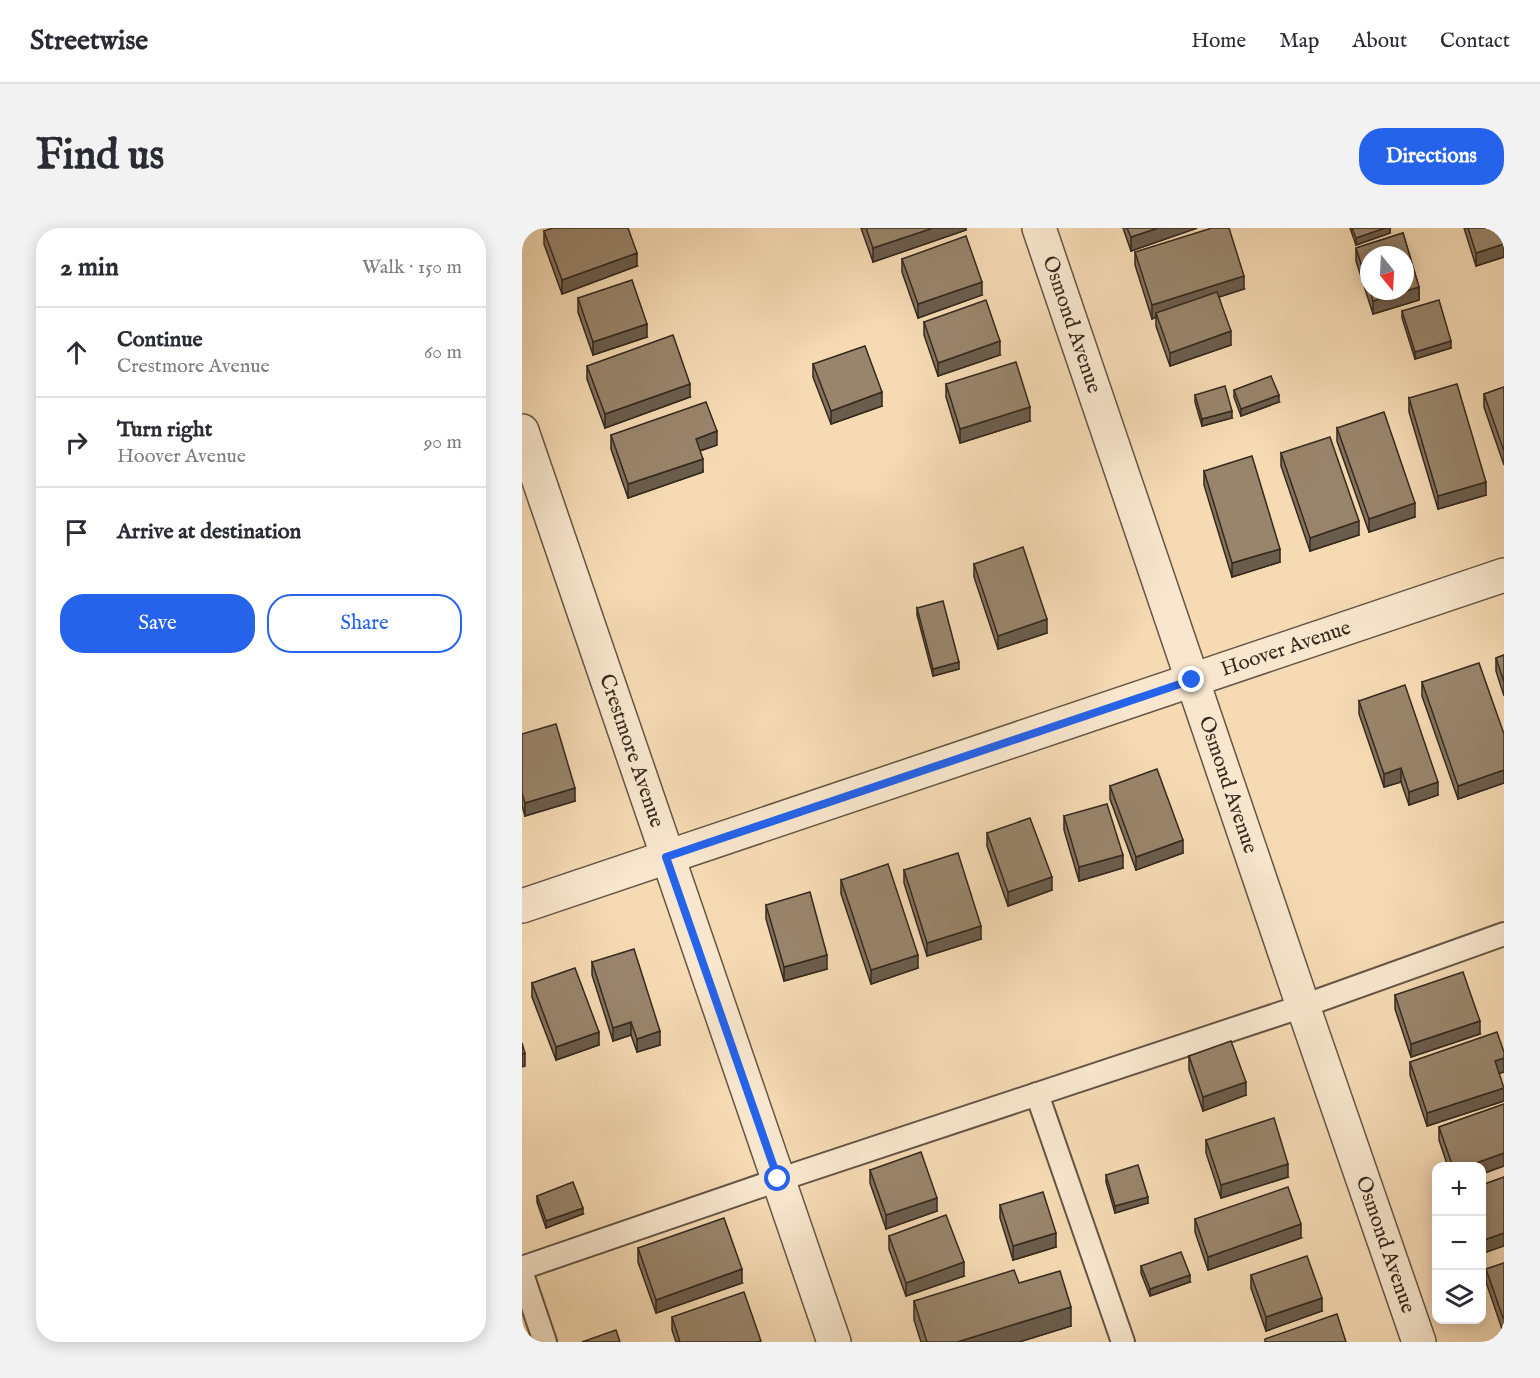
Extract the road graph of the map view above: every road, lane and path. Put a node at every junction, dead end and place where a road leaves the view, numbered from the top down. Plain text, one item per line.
1 (1039, 228) edge
2 (522, 431) edge
3 (1504, 575) edge
4 (1192, 680) junction
5 (666, 857) junction
6 (522, 906) edge
7 (1504, 934) edge
8 (1303, 1006) junction
9 (1037, 1094) junction
10 (778, 1179) junction
11 (522, 1268) edge
12 (522, 1274) edge
13 (545, 1342) edge
14 (834, 1342) edge
15 (1124, 1342) edge
16 (1419, 1342) edge

1 - 4 street, Osmond Avenue
2 - 5 street, Crestmore Avenue
3 - 4 street, Hoover Avenue
4 - 5 street, Hoover Avenue
4 - 8 street, Osmond Avenue
5 - 6 street, Hoover Avenue
5 - 10 street, Crestmore Avenue
7 - 8 lane
8 - 9 lane
8 - 16 street, Osmond Avenue
9 - 10 lane
9 - 15 lane
10 - 11 lane
10 - 14 street, Crestmore Avenue
12 - 13 lane

